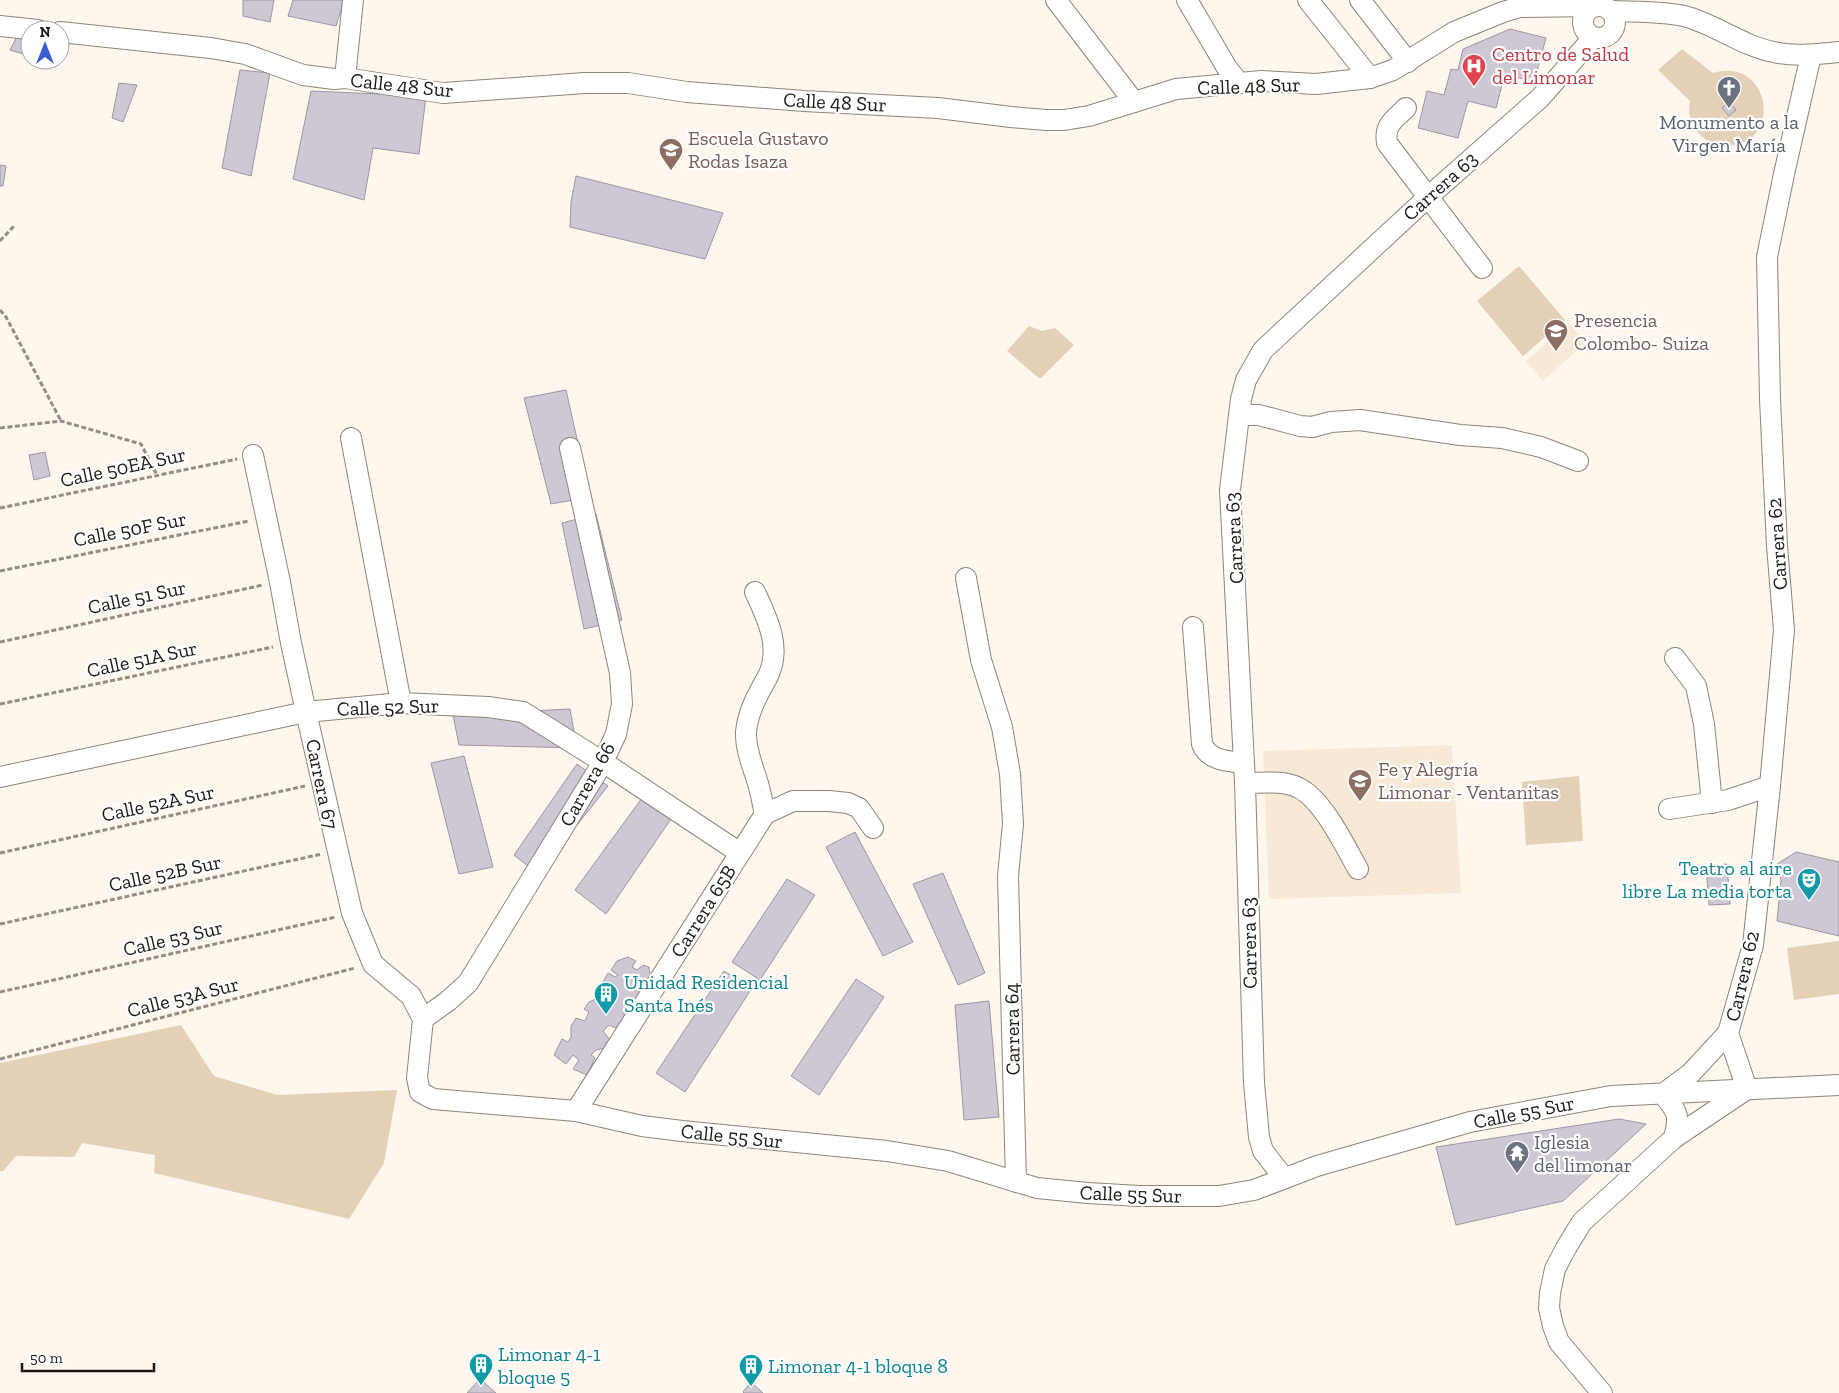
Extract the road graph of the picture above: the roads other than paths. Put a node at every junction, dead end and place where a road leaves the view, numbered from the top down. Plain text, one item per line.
1 (353, 0) edge
2 (1056, 0) edge
3 (1187, 0) edge
4 (1308, 0) edge
5 (1360, 0) edge
6 (1630, 6) edge
7 (1603, 8) junction
8 (0, 26) edge
9 (20, 28) edge
10 (70, 33) edge
11 (1839, 52) edge
12 (1811, 55) junction
13 (1408, 62) junction
14 (345, 78) junction
15 (1370, 78) junction
16 (1239, 83) junction
17 (1134, 102) junction
18 (1406, 108) dead end
19 (1428, 197) junction
20 (1482, 268) dead end
21 (1239, 415) junction
22 (351, 438) dead end
23 (570, 448) dead end
24 (253, 455) road end
25 (1578, 461) dead end
26 (966, 578) dead end
27 (755, 592) dead end
28 (1193, 627) dead end
29 (1675, 658) dead end
30 (401, 703) junction
31 (306, 712) junction
32 (603, 762) junction
33 (1244, 763) junction
34 (0, 777) edge
35 (1246, 784) junction
36 (1770, 786) junction
37 (1712, 803) junction
38 (1669, 809) dead end
39 (765, 814) junction
40 (873, 828) dead end
41 (740, 853) junction
42 (1358, 869) dead end
43 (423, 1018) junction
44 (1728, 1032) junction
45 (1839, 1085) edge
46 (1747, 1089) junction
47 (1663, 1094) junction
48 (576, 1111) junction
49 (1674, 1138) junction
50 (1284, 1178) junction
51 (1016, 1182) junction
52 (1602, 1393) edge

1 - 14 street
2 - 17 street
3 - 16 street
4 - 15 street
5 - 13 street
6 - 7 street, Calle 48 Sur
6 - 12 street, Calle 48 Sur
7 - 13 street, Calle 48 Sur
7 - 19 street, Carrera 63
8 - 9 street
10 - 14 street, Calle 48 Sur
11 - 12 street, Calle 48 Sur
12 - 36 street, Carrera 62
13 - 15 street, Calle 48 Sur
14 - 17 street, Calle 48 Sur
15 - 16 street, Calle 48 Sur
16 - 17 street, Calle 48 Sur
18 - 19 street
19 - 20 street
19 - 21 street, Carrera 63
21 - 25 street
21 - 33 street, Carrera 63
22 - 30 street
23 - 32 street, Carrera 66
24 - 31 street, Carrera 67
26 - 51 street, Carrera 64
27 - 39 street
28 - 33 street
29 - 37 street
30 - 31 street, Calle 52 Sur
30 - 32 street, Calle 52 Sur
31 - 34 street, Calle 52 Sur
31 - 43 street, Carrera 67
32 - 41 street, Calle 52 Sur
32 - 43 street, Carrera 66
33 - 35 street, Carrera 63
35 - 42 street
35 - 50 street, Carrera 63
36 - 37 street
36 - 44 street, Carrera 62
37 - 38 street
39 - 40 street
39 - 41 street, Carrera 65B
41 - 48 street, Carrera 65B
43 - 48 street, Calle 55 Sur
44 - 46 street, Carrera 62
44 - 47 street, Carrera 62
45 - 46 street, Calle 55 Sur
46 - 47 street, Calle 55 Sur
46 - 49 street
47 - 49 street
47 - 50 street, Calle 55 Sur
48 - 51 street, Calle 55 Sur
49 - 52 street
50 - 51 street, Calle 55 Sur

